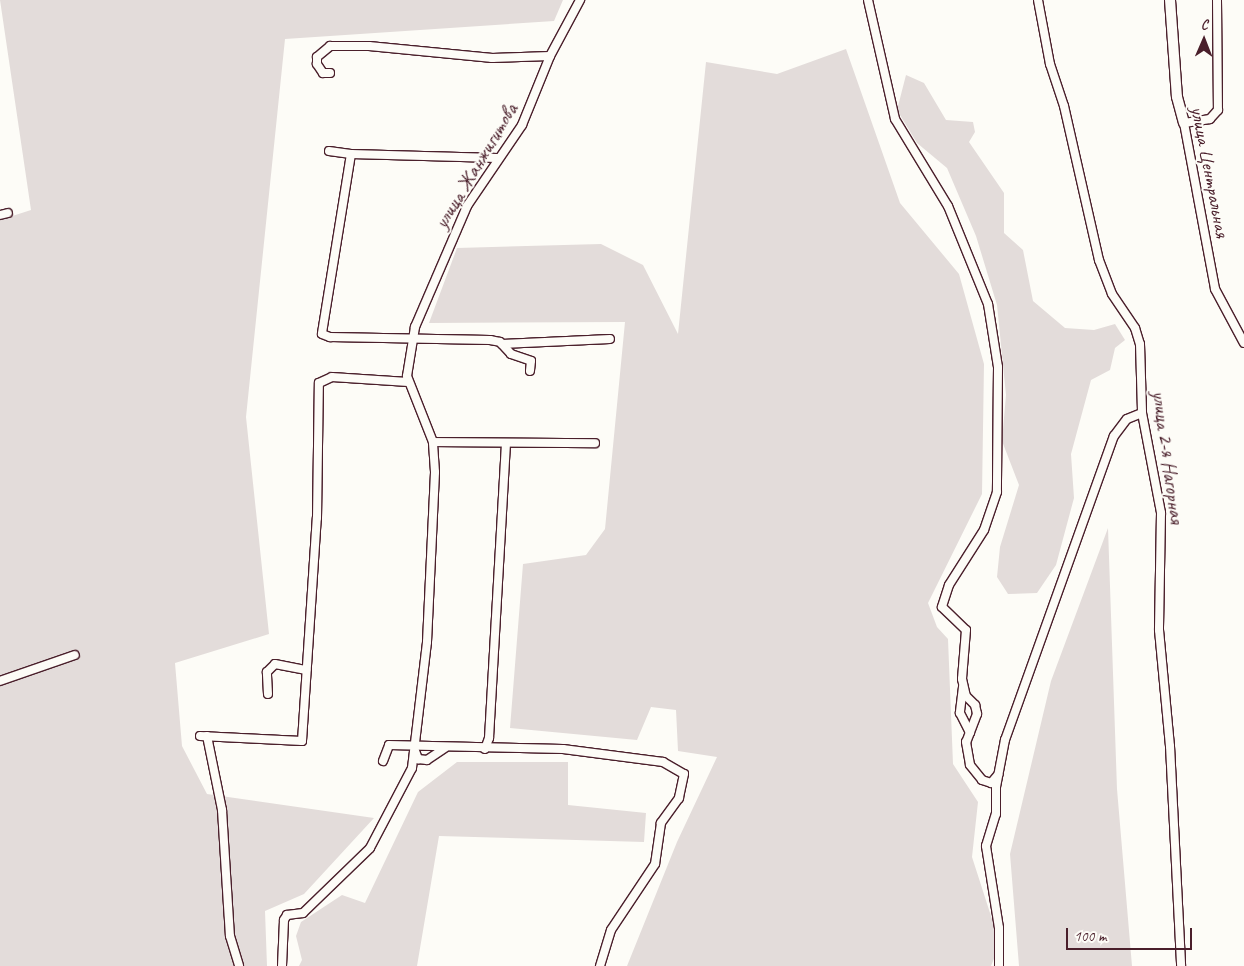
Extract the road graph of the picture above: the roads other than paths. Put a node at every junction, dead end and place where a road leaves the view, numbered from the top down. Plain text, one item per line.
1 (580, 0) edge
2 (868, 0) edge
3 (1038, 0) edge
4 (1170, 0) edge
5 (1217, 0) edge
6 (550, 56) junction
7 (330, 73) dead end
8 (1184, 123) junction
9 (329, 151) dead end
10 (350, 154) junction
11 (497, 158) junction
12 (413, 338) junction
13 (610, 339) dead end
14 (1244, 343) edge
15 (502, 344) junction
16 (530, 371) dead end
17 (408, 382) junction
18 (1142, 413) junction
19 (433, 442) junction
20 (506, 443) junction
21 (595, 443) dead end
22 (75, 655) dead end
23 (306, 670) junction
24 (0, 681) edge
25 (964, 685) junction
26 (268, 694) dead end
27 (970, 734) junction
28 (414, 748) junction
29 (445, 748) junction
30 (485, 749) junction
31 (382, 761) dead end
32 (998, 775) junction
33 (239, 966) edge
34 (282, 966) edge
35 (600, 966) edge
36 (999, 966) edge
37 (1181, 966) edge

1 - 6 street, улица Жанжигитова
2 - 25 street
3 - 18 street, улица 2-я Нагорная
4 - 8 street, улица Центральная
5 - 8 street
6 - 7 street
6 - 11 street, улица Жанжигитова
8 - 14 street, улица Центральная
9 - 10 street
10 - 11 street
10 - 12 street
11 - 12 street, улица Жанжигитова
12 - 15 street
12 - 17 street, улица Жанжигитова
13 - 15 street
15 - 16 street
17 - 19 street
17 - 23 street
18 - 32 street
18 - 37 street, улица 2-я Нагорная
19 - 20 street
19 - 28 street
20 - 21 street
20 - 30 street
22 - 24 street
23 - 26 street
23 - 33 street
25 - 27 street
25 - 27 street
27 - 32 street
28 - 29 street
28 - 29 street
28 - 31 street
28 - 34 street
29 - 30 street
30 - 35 street
32 - 36 street

